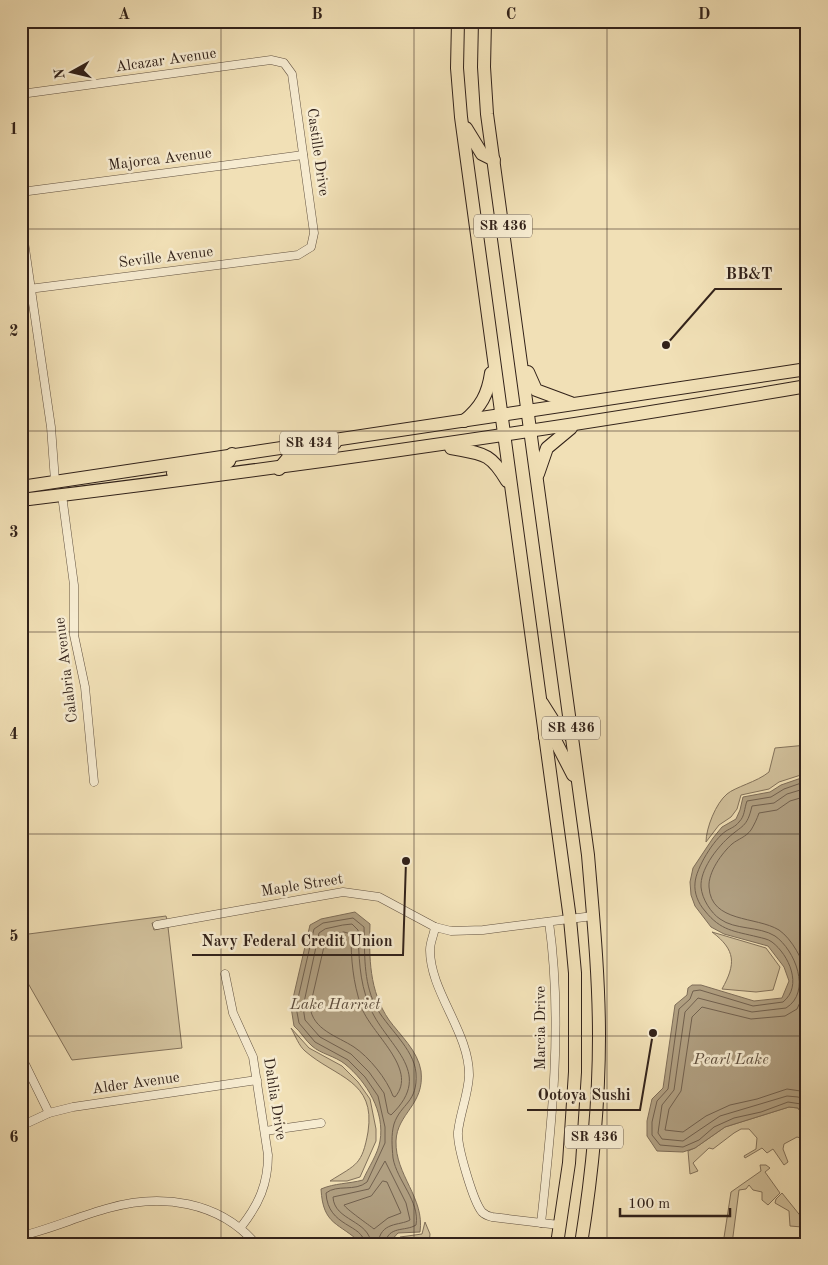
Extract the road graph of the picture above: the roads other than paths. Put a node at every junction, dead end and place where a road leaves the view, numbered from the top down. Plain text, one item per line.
1 (458, 21) edge
2 (485, 21) edge
3 (284, 63) joint
4 (21, 94) edge
5 (461, 117) junction
6 (303, 155) junction
7 (494, 160) junction
8 (21, 192) edge
9 (21, 221) edge
10 (311, 247) joint
11 (31, 289) junction
12 (21, 290) edge
13 (518, 338) junction
14 (493, 360) junction
15 (807, 369) edge
16 (779, 374) junction
17 (807, 386) edge
18 (738, 398) junction
19 (574, 404) junction
20 (528, 412) junction
21 (501, 416) junction
22 (464, 421) junction
23 (575, 425) junction
24 (530, 432) junction
25 (504, 436) junction
26 (346, 437) junction
27 (442, 446) junction
28 (232, 454) junction
29 (135, 469) junction
30 (279, 469) junction
31 (537, 479) junction
32 (55, 481) junction
33 (156, 483) junction
34 (510, 486) junction
35 (21, 487) edge
36 (62, 495) junction
37 (21, 496) edge
38 (21, 500) edge
39 (539, 697) junction
40 (545, 737) junction
41 (572, 737) junction
42 (94, 782) dead end
43 (579, 789) junction
44 (593, 916) junction
45 (570, 919) junction
46 (549, 922) junction
47 (157, 925) dead end
48 (435, 928) junction
49 (225, 974) dead end
50 (21, 1056) edge
51 (257, 1080) junction
52 (50, 1113) junction
53 (321, 1123) dead end
54 (21, 1126) edge
55 (265, 1131) junction
56 (541, 1223) junction
57 (559, 1225) junction
58 (240, 1227) junction
59 (21, 1236) edge
60 (256, 1244) edge
61 (557, 1244) edge
62 (581, 1244) edge

1 - 5 main road, SR 436
2 - 7 main road, SR 436
3 - 4 street, Alcazar Avenue
3 - 6 street, Castille Drive
5 - 7 main road
5 - 14 main road, SR 436
6 - 8 street, Majorca Avenue
6 - 10 street, Castille Drive
7 - 13 main road, SR 436
9 - 11 street
10 - 11 street, Seville Avenue
11 - 12 street, Seville Avenue
11 - 32 street
13 - 19 main road
13 - 20 main road, SR 436
14 - 21 main road, SR 436
14 - 22 main road
15 - 16 main road, SR 434
16 - 18 main road
16 - 19 main road, SR 434
17 - 18 main road, SR 434
18 - 23 main road, SR 434
19 - 20 main road, SR 434
20 - 21 main road, SR 434
20 - 24 main road, SR 436
21 - 22 main road, SR 434
21 - 25 main road, SR 436
22 - 26 main road, SR 434
23 - 24 main road, SR 434
23 - 31 main road
24 - 25 main road, SR 434
24 - 31 main road, SR 436
25 - 27 main road, SR 434
25 - 34 main road, SR 436
26 - 28 main road, SR 434
26 - 30 main road
27 - 30 main road, SR 434
27 - 34 main road
28 - 29 main road, SR 434
28 - 33 main road
29 - 32 main road, SR 434
29 - 36 main road
30 - 33 main road, SR 434
31 - 41 main road, SR 436
32 - 35 main road, SR 434
32 - 37 main road
33 - 36 main road, SR 434
34 - 39 main road, SR 436
36 - 38 main road, SR 434
36 - 42 street, Calabria Avenue
39 - 40 main road, SR 436
39 - 41 main road
40 - 43 main road
40 - 45 main road, SR 436
41 - 43 main road, SR 436
43 - 44 main road, SR 436
44 - 45 street, Maple Street
44 - 62 main road, SR 436
45 - 46 street, Maple Street
45 - 57 main road, SR 436
46 - 48 street, Maple Street
46 - 56 street, Marcia Drive
47 - 48 street, Maple Street
48 - 56 street
49 - 51 street, Dahlia Drive
50 - 52 street
51 - 52 street, Alder Avenue
51 - 55 street, Dahlia Drive
52 - 54 street, Alder Avenue
53 - 55 street
55 - 58 street, Dahlia Drive
56 - 57 street
57 - 61 main road, SR 436
58 - 59 street
58 - 60 street

